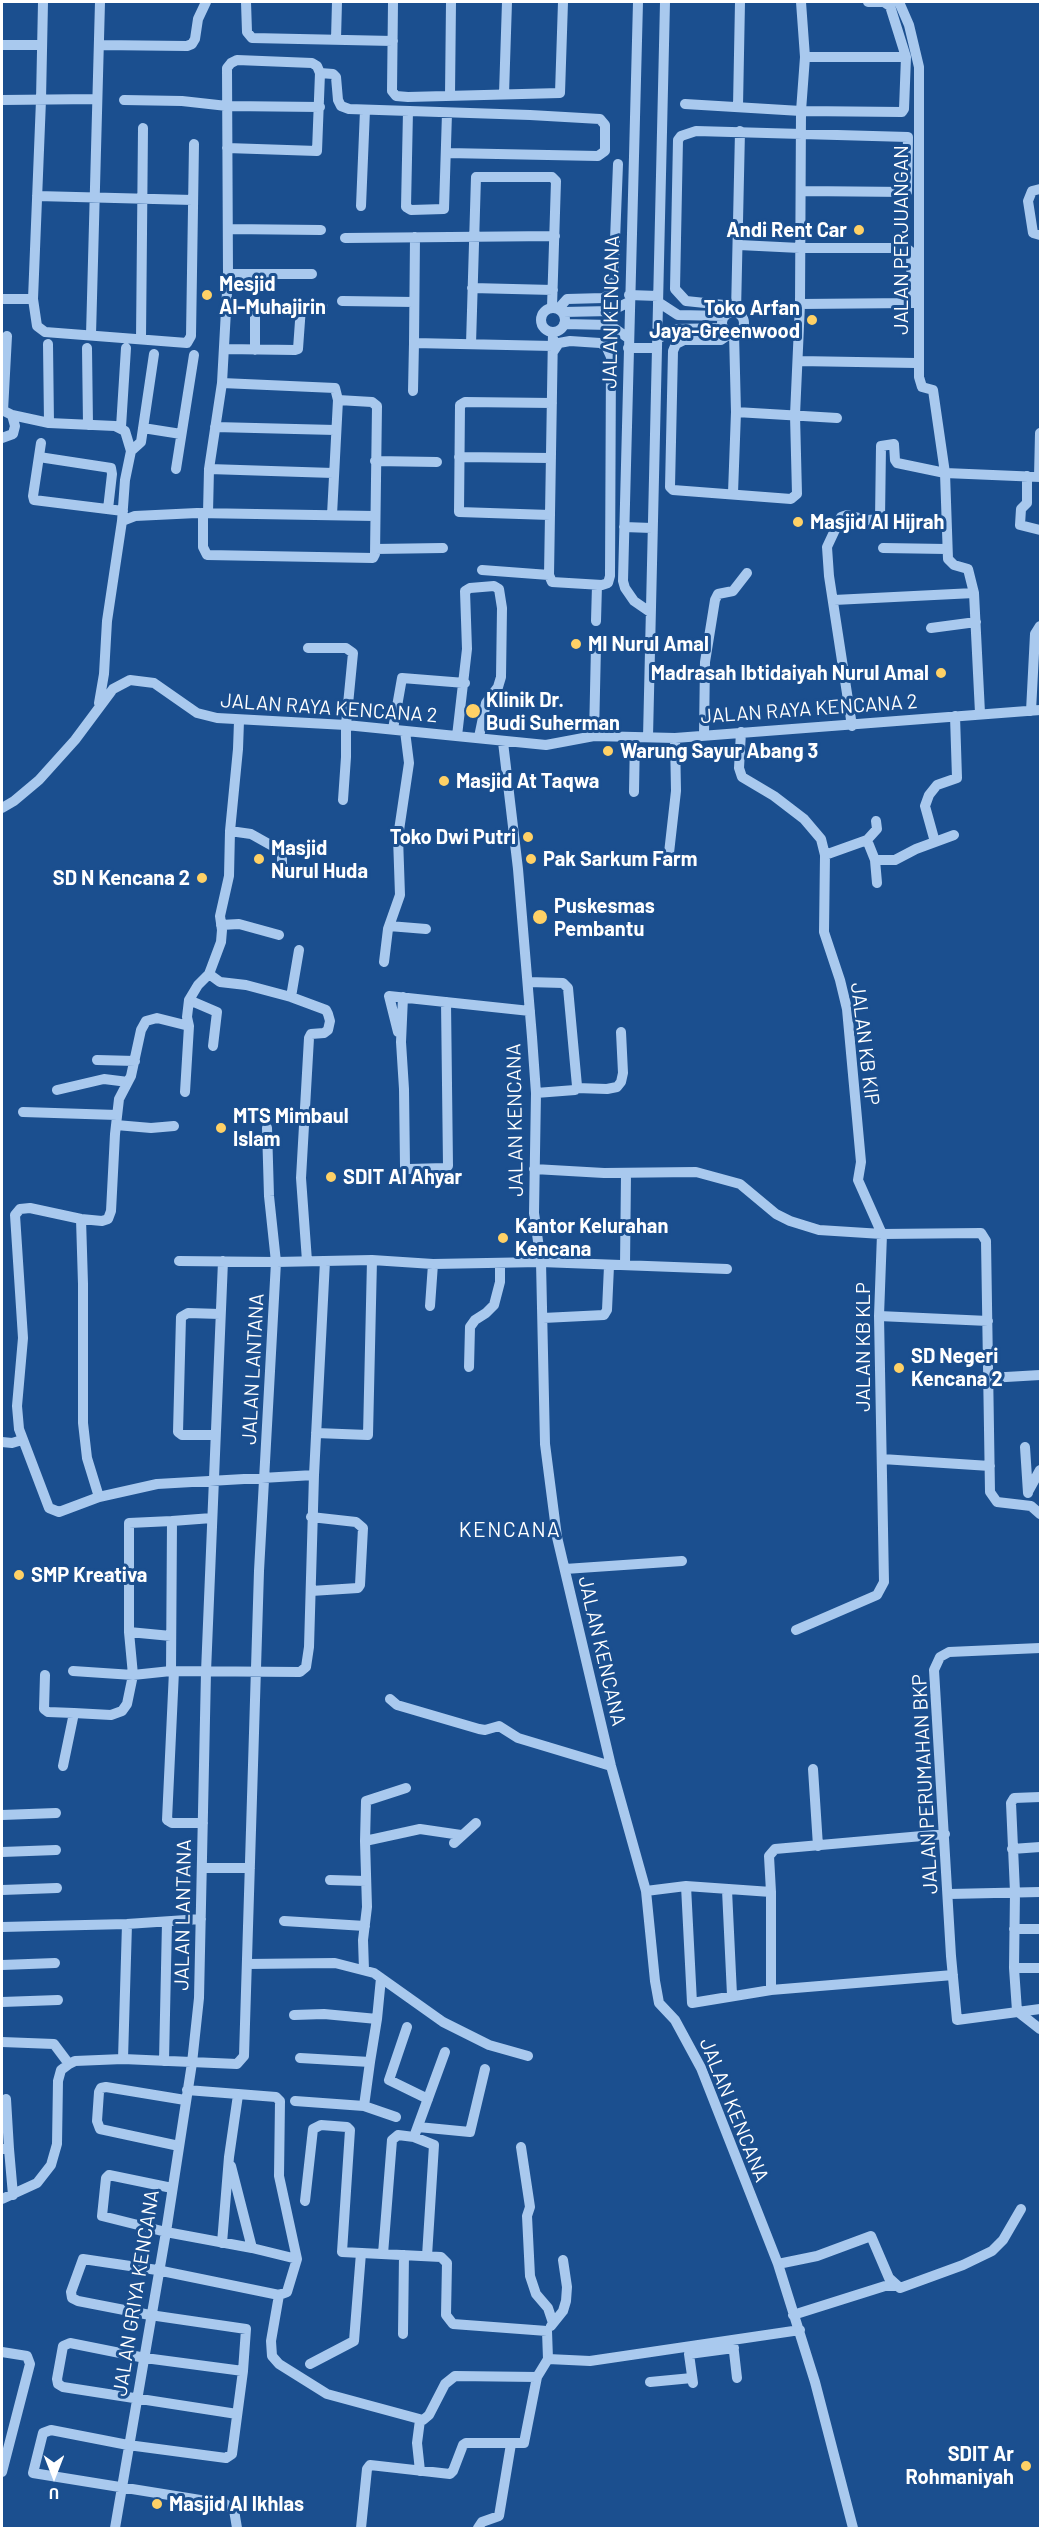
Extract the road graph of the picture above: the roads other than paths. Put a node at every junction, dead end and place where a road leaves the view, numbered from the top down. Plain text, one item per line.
1 (43, 2) edge
2 (100, 2) edge
3 (206, 2) edge
4 (246, 2) edge
5 (337, 2) edge
6 (393, 2) edge
7 (451, 2) edge
8 (507, 2) edge
9 (563, 2) edge
10 (638, 2) edge
11 (665, 2) edge
12 (740, 2) edge
13 (801, 2) edge
14 (868, 2) edge
15 (899, 2) edge
16 (336, 39) junction
17 (393, 41) junction
18 (2, 45) edge
19 (42, 45) junction
20 (99, 45) junction
21 (805, 57) junction
22 (906, 57) junction
23 (320, 73) junction
24 (504, 94) junction
25 (450, 95) junction
26 (2, 99) edge
27 (98, 99) junction
28 (42, 100) junction
29 (124, 100) dead end
30 (685, 104) dead end
31 (226, 106) junction
32 (738, 106) junction
33 (320, 107) junction
34 (365, 110) junction
35 (408, 111) junction
36 (801, 111) junction
37 (447, 113) junction
38 (143, 128) dead end
39 (740, 131) junction
40 (802, 133) junction
41 (194, 144) dead end
42 (227, 148) junction
43 (447, 153) junction
44 (618, 164) dead end
45 (1041, 189) edge
46 (801, 191) junction
47 (37, 196) junction
48 (94, 196) junction
49 (142, 198) junction
50 (193, 200) junction
51 (361, 206) dead end
52 (228, 229) junction
53 (321, 230) dead end
54 (1041, 235) edge
55 (473, 236) junction
56 (555, 236) junction
57 (415, 237) junction
58 (345, 238) dead end
59 (739, 245) junction
60 (800, 248) junction
61 (228, 274) junction
62 (312, 274) dead end
63 (472, 288) junction
64 (553, 290) junction
65 (644, 298) junction
66 (2, 299) edge
67 (33, 299) junction
68 (255, 302) dead end
69 (342, 302) dead end
70 (414, 302) junction
71 (800, 304) junction
72 (323, 307) dead end
73 (558, 309) junction
74 (730, 314) junction
75 (564, 324) junction
76 (553, 332) junction
77 (730, 332) junction
78 (92, 335) junction
79 (7, 336) dead end
80 (141, 339) junction
81 (414, 343) junction
82 (48, 344) dead end
83 (471, 344) junction
84 (631, 344) junction
85 (654, 345) junction
86 (87, 348) dead end
87 (126, 348) dead end
88 (224, 349) junction
89 (553, 349) junction
90 (255, 350) junction
91 (154, 354) dead end
92 (194, 355) dead end
93 (798, 361) junction
94 (916, 363) dead end
95 (222, 383) junction
96 (413, 391) dead end
97 (338, 400) junction
98 (552, 403) junction
99 (6, 412) edge
100 (736, 412) junction
101 (795, 415) junction
102 (837, 418) dead end
103 (49, 423) junction
104 (88, 425) junction
105 (121, 427) junction
106 (215, 427) junction
107 (143, 428) junction
108 (335, 430) junction
109 (1040, 433) edge
110 (181, 434) junction
111 (2, 438) edge
112 (41, 443) dead end
113 (131, 451) junction
114 (39, 457) junction
115 (459, 457) junction
116 (551, 458) junction
117 (375, 461) junction
118 (437, 462) dead end
119 (176, 469) dead end
120 (209, 469) junction
121 (333, 473) junction
122 (945, 473) junction
123 (1027, 476) junction
124 (1040, 477) edge
125 (733, 493) junction
126 (108, 509) junction
127 (205, 513) junction
128 (332, 515) junction
129 (550, 515) junction
130 (123, 516) junction
131 (374, 516) junction
132 (624, 527) junction
133 (652, 528) junction
134 (1041, 530) edge
135 (443, 548) dead end
136 (883, 548) dead end
137 (375, 549) junction
138 (946, 549) junction
139 (483, 570) dead end
140 (747, 573) dead end
141 (549, 575) junction
142 (597, 585) junction
143 (974, 593) junction
144 (834, 600) junction
145 (650, 612) junction
146 (596, 621) dead end
147 (976, 622) junction
148 (1041, 626) edge
149 (931, 628) dead end
150 (596, 646) dead end
151 (308, 648) dead end
152 (465, 683) junction
153 (99, 706) junction
154 (1036, 710) edge
155 (980, 713) junction
156 (955, 716) junction
157 (239, 721) junction
158 (345, 725) junction
159 (852, 726) junction
160 (393, 729) junction
161 (405, 731) junction
162 (741, 732) junction
163 (704, 734) junction
164 (457, 736) junction
165 (594, 736) junction
166 (479, 737) junction
167 (635, 737) junction
168 (648, 737) junction
169 (675, 738) junction
170 (503, 742) junction
171 (634, 792) dead end
172 (343, 800) dead end
173 (2, 808) edge
174 (876, 821) dead end
175 (230, 831) junction
176 (954, 835) dead end
177 (867, 840) junction
178 (935, 842) junction
179 (669, 853) dead end
180 (825, 855) junction
181 (875, 860) junction
182 (282, 869) dead end
183 (877, 883) dead end
184 (221, 925) junction
185 (389, 926) junction
186 (426, 929) dead end
187 (279, 935) dead end
188 (299, 951) dead end
189 (384, 962) dead end
190 (209, 975) junction
191 (528, 982) junction
192 (291, 997) junction
193 (189, 1000) junction
194 (446, 1002) junction
195 (530, 1011) junction
196 (189, 1026) junction
197 (621, 1032) dead end
198 (213, 1046) dead end
199 (97, 1060) dead end
200 (135, 1061) junction
201 (128, 1082) junction
202 (576, 1088) junction
203 (57, 1090) dead end
204 (185, 1092) dead end
205 (536, 1093) junction
206 (23, 1112) dead end
207 (116, 1120) junction
208 (174, 1126) dead end
209 (267, 1128) dead end
210 (534, 1169) junction
211 (626, 1174) junction
212 (81, 1219) junction
213 (882, 1234) junction
214 (325, 1260) junction
215 (372, 1260) junction
216 (179, 1261) dead end
217 (307, 1261) junction
218 (223, 1262) junction
219 (276, 1262) junction
220 (541, 1262) junction
221 (433, 1264) junction
222 (500, 1265) junction
223 (625, 1265) junction
224 (609, 1266) junction
225 (727, 1269) dead end
226 (430, 1306) dead end
227 (220, 1314) junction
228 (879, 1316) junction
229 (543, 1318) junction
230 (988, 1321) junction
231 (469, 1367) dead end
232 (1041, 1375) edge
233 (988, 1378) junction
234 (316, 1433) junction
235 (215, 1436) junction
236 (22, 1440) junction
237 (2, 1442) edge
238 (1025, 1447) dead end
239 (882, 1459) junction
240 (990, 1466) junction
241 (1040, 1471) edge
242 (314, 1475) junction
243 (266, 1476) junction
244 (213, 1480) junction
245 (1028, 1493) junction
246 (99, 1497) junction
247 (1031, 1506) junction
248 (1041, 1514) edge
249 (311, 1517) junction
250 (212, 1518) junction
251 (172, 1521) junction
252 (682, 1560) dead end
253 (565, 1569) junction
254 (310, 1591) junction
255 (796, 1630) dead end
256 (129, 1632) junction
257 (171, 1636) junction
258 (1041, 1648) edge
259 (72, 1671) dead end
260 (172, 1671) junction
261 (257, 1671) junction
262 (206, 1672) junction
263 (45, 1675) dead end
264 (133, 1675) junction
265 (390, 1699) dead end
266 (74, 1713) junction
267 (63, 1766) dead end
268 (610, 1766) junction
269 (813, 1769) dead end
270 (406, 1788) dead end
271 (1041, 1797) edge
272 (56, 1813) dead end
273 (2, 1815) edge
274 (203, 1823) junction
275 (476, 1823) dead end
276 (945, 1834) junction
277 (365, 1841) junction
278 (819, 1846) junction
279 (1041, 1847) edge
280 (1012, 1849) junction
281 (56, 1850) dead end
282 (2, 1852) edge
283 (202, 1868) junction
284 (250, 1868) junction
285 (330, 1880) dead end
286 (366, 1881) junction
287 (686, 1886) junction
288 (57, 1888) dead end
289 (2, 1890) edge
290 (727, 1890) junction
291 (646, 1891) junction
292 (771, 1892) junction
293 (1016, 1892) junction
294 (1041, 1892) edge
295 (949, 1894) junction
296 (201, 1919) junction
297 (167, 1922) junction
298 (284, 1922) dead end
299 (127, 1924) junction
300 (365, 1926) junction
301 (2, 1928) edge
302 (1014, 1929) junction
303 (1041, 1929) edge
304 (55, 1963) dead end
305 (247, 1964) junction
306 (2, 1965) edge
307 (1014, 1968) junction
308 (1041, 1968) edge
309 (364, 1970) junction
310 (953, 1975) junction
311 (381, 1978) junction
312 (771, 1990) junction
313 (732, 1995) junction
314 (58, 2000) dead end
315 (2, 2002) edge
316 (1041, 2009) edge
317 (1017, 2011) junction
318 (294, 2015) dead end
319 (376, 2019) junction
320 (407, 2027) dead end
321 (1041, 2029) edge
322 (2, 2042) edge
323 (445, 2052) dead end
324 (528, 2056) dead end
325 (300, 2058) dead end
326 (123, 2059) junction
327 (164, 2061) junction
328 (370, 2062) junction
329 (192, 2063) junction
330 (69, 2064) junction
331 (485, 2069) dead end
332 (186, 2095) junction
333 (238, 2095) junction
334 (6, 2099) dead end
335 (428, 2099) junction
336 (295, 2101) dead end
337 (364, 2106) junction
338 (396, 2117) dead end
339 (416, 2132) junction
340 (179, 2146) junction
341 (521, 2147) dead end
342 (5, 2149) edge
343 (229, 2157) junction
344 (172, 2188) junction
345 (13, 2195) junction
346 (2, 2199) edge
347 (305, 2201) dead end
348 (1021, 2209) dead end
349 (166, 2232) junction
350 (222, 2243) junction
351 (252, 2248) junction
352 (361, 2253) junction
353 (383, 2254) junction
354 (404, 2255) junction
355 (427, 2256) junction
356 (297, 2259) junction
357 (563, 2260) dead end
358 (778, 2264) junction
359 (157, 2270) junction
360 (895, 2286) junction
361 (279, 2295) junction
362 (150, 2315) junction
363 (793, 2315) junction
364 (800, 2330) junction
365 (549, 2331) junction
366 (403, 2334) dead end
367 (733, 2344) junction
368 (2, 2352) edge
369 (145, 2358) junction
370 (548, 2359) junction
371 (310, 2364) dead end
372 (243, 2372) junction
373 (537, 2377) junction
374 (737, 2378) dead end
375 (650, 2382) dead end
376 (137, 2399) junction
377 (237, 2414) junction
378 (420, 2420) junction
379 (511, 2444) junction
380 (128, 2445) junction
381 (420, 2470) junction
382 (2, 2472) edge
383 (122, 2487) junction
384 (114, 2528) edge
385 (237, 2529) edge
386 (361, 2529) edge
387 (478, 2529) edge
388 (853, 2529) edge

1 - 19 street
2 - 20 street
3 - 20 street
4 - 16 street
5 - 16 street
6 - 17 street
7 - 25 street
8 - 24 street
9 - 24 street
10 - 65 street, JALAN KENCANA
11 - 65 street, JALAN KENCANA
12 - 32 street
13 - 21 street
14 - 22 street
15 - 122 street, JALAN PERJUANGAN
16 - 17 street
17 - 25 street
18 - 19 street
19 - 28 street
20 - 27 street
21 - 22 street
21 - 36 street
22 - 36 street
23 - 31 street
23 - 33 street
23 - 34 street
24 - 25 street
26 - 28 street
27 - 28 street
27 - 48 street
28 - 47 street
29 - 31 street
30 - 32 street
31 - 33 street
31 - 42 street
32 - 36 street
33 - 42 street
34 - 35 street
34 - 51 street
35 - 37 street
35 - 43 street
36 - 40 street
37 - 43 street
37 - 43 street
38 - 49 street
39 - 40 street
39 - 59 street
39 - 74 street
40 - 46 street
40 - 46 street
41 - 50 street
42 - 52 street
44 - 73 street
45 - 54 street
46 - 60 street
47 - 48 street
47 - 67 street
48 - 49 street
48 - 78 street
49 - 50 street
49 - 80 street
50 - 80 street
52 - 53 street
52 - 61 street
55 - 56 street
55 - 56 street
55 - 57 street
55 - 63 street
56 - 64 street
57 - 58 street
57 - 70 street
59 - 60 street
59 - 74 street
60 - 71 street
60 - 71 street
61 - 62 street
61 - 88 street
63 - 64 street
63 - 83 street
64 - 73 street
65 - 73 street
65 - 74 street
65 - 84 street, JALAN KENCANA
65 - 85 street, JALAN KENCANA
66 - 67 street
67 - 78 street
68 - 90 street
69 - 70 street
70 - 81 street
71 - 93 street
72 - 90 street
73 - 75 street
73 - 76 street
74 - 77 street
74 - 77 street
75 - 76 street
75 - 84 street
76 - 89 street
77 - 85 street
77 - 100 street
77 - 125 street
78 - 80 street
79 - 99 street
81 - 83 street
81 - 96 street
82 - 103 street
83 - 89 street
84 - 85 street
84 - 132 street, JALAN KENCANA
85 - 133 street, JALAN KENCANA
86 - 104 street
87 - 105 street
88 - 90 street
88 - 95 street
89 - 98 street
89 - 142 street
91 - 107 street
92 - 110 street
93 - 94 street
93 - 101 street
95 - 97 street
95 - 106 street
97 - 108 street
97 - 117 street
98 - 115 street
98 - 116 street
99 - 103 street
99 - 111 street
100 - 101 street
100 - 125 street
101 - 102 street
101 - 125 street
103 - 104 street
104 - 105 street
105 - 113 street
106 - 108 street
106 - 120 street
107 - 110 street
107 - 113 street
108 - 121 street
109 - 124 street
110 - 119 street
112 - 114 street
113 - 130 street
114 - 126 street
114 - 126 street
115 - 116 street
115 - 129 street
116 - 129 street
117 - 118 street
117 - 131 street
120 - 121 street
120 - 127 street
121 - 128 street
122 - 123 street
122 - 138 street
122 - 144 street
123 - 124 street
123 - 134 street
126 - 130 street
127 - 128 street
127 - 130 street
127 - 137 street
128 - 131 street
129 - 141 street
130 - 153 street
131 - 137 street
132 - 133 street
132 - 145 street, JALAN KENCANA
133 - 145 street, JALAN KENCANA
135 - 137 street
136 - 138 street
138 - 143 street
139 - 141 street
140 - 163 street
141 - 142 street
142 - 146 street
143 - 144 street
143 - 147 street
144 - 159 street
145 - 168 street, JALAN KENCANA
147 - 149 street
147 - 155 street
148 - 154 street
150 - 165 street
151 - 158 street
152 - 160 street
152 - 164 street
152 - 166 street
153 - 157 street, JALAN RAYA KENCANA 2
153 - 173 street, JALAN RAYA KENCANA 2
154 - 155 street, JALAN RAYA KENCANA 2
155 - 156 street, JALAN RAYA KENCANA 2
156 - 159 street, JALAN RAYA KENCANA 2
156 - 178 street
157 - 158 street, JALAN RAYA KENCANA 2
157 - 175 street
158 - 160 street, JALAN RAYA KENCANA 2
158 - 172 street
159 - 162 street, JALAN RAYA KENCANA 2
160 - 161 street, JALAN RAYA KENCANA 2
161 - 164 street, JALAN RAYA KENCANA 2
161 - 185 street
162 - 163 street, JALAN RAYA KENCANA 2
162 - 180 street
163 - 169 street, JALAN RAYA KENCANA 2
164 - 166 street, JALAN RAYA KENCANA 2
165 - 167 street, JALAN RAYA KENCANA 2
165 - 170 street, JALAN RAYA KENCANA 2
166 - 170 street, JALAN RAYA KENCANA 2
167 - 168 street, JALAN RAYA KENCANA 2
167 - 171 street
168 - 169 street, JALAN RAYA KENCANA 2
169 - 179 street
170 - 191 street, JALAN KENCANA
174 - 177 street
175 - 182 street
175 - 184 street
176 - 178 street
177 - 180 street
177 - 181 street
178 - 181 street
180 - 213 street, JALAN KB KIP
181 - 183 street
184 - 187 street
184 - 190 street
185 - 186 street
185 - 189 street
188 - 192 street
190 - 192 street
190 - 193 street
191 - 195 street, JALAN KENCANA
191 - 202 street
192 - 217 street
193 - 196 street
193 - 198 street
194 - 194 street
194 - 195 street
195 - 205 street, JALAN KENCANA
196 - 200 street
196 - 204 street
197 - 202 street
199 - 200 street
200 - 201 street
201 - 203 street
201 - 207 street
202 - 205 street
205 - 210 street, JALAN KENCANA
206 - 207 street
207 - 208 street
207 - 212 street
209 - 219 street, JALAN LANTANA
210 - 211 street
210 - 220 street, JALAN KENCANA
211 - 213 street
211 - 223 street
212 - 236 street
212 - 246 street
213 - 228 street, JALAN KB KLP
213 - 230 street
214 - 215 street
214 - 217 street
214 - 234 street
215 - 221 street
215 - 234 street
216 - 218 street
217 - 219 street
218 - 219 street
218 - 227 street, JALAN LANTANA
219 - 243 street, JALAN LANTANA
220 - 222 street
220 - 224 street
220 - 229 street, JALAN KENCANA
221 - 222 street
221 - 226 street
222 - 231 street
223 - 224 street
223 - 225 street
224 - 229 street
227 - 235 street, JALAN LANTANA
227 - 235 street
228 - 230 street
228 - 239 street, JALAN KB KLP
229 - 253 street, JALAN KENCANA
230 - 233 street
232 - 233 street
233 - 240 street
234 - 242 street
235 - 244 street, JALAN LANTANA
236 - 237 street
236 - 246 street
238 - 245 street
239 - 240 street
239 - 255 street, JALAN KB KLP
240 - 247 street
241 - 245 street
242 - 243 street
242 - 249 street
243 - 244 street
243 - 261 street, JALAN LANTANA
244 - 246 street
244 - 250 street, JALAN LANTANA
245 - 247 street
247 - 248 street
249 - 254 street
249 - 254 street
250 - 251 street
250 - 262 street, JALAN LANTANA
251 - 256 street
251 - 257 street
252 - 253 street
253 - 268 street, JALAN KENCANA
254 - 261 street
256 - 257 street
256 - 264 street
257 - 260 street
258 - 276 street, JALAN PERUMAHAN BKP
259 - 264 street
260 - 262 street
260 - 264 street
260 - 274 street
261 - 262 street
261 - 284 street, JALAN LANTANA
262 - 274 street, JALAN LANTANA
263 - 266 street
264 - 266 street
265 - 268 street
266 - 267 street
268 - 291 street, JALAN KENCANA
269 - 278 street
270 - 277 street
271 - 280 street
272 - 273 street
274 - 283 street, JALAN LANTANA
275 - 277 street
276 - 278 street
276 - 295 street, JALAN PERUMAHAN BKP
277 - 286 street
278 - 292 street
279 - 280 street
280 - 293 street
281 - 282 street
283 - 284 street
283 - 296 street, JALAN LANTANA
284 - 305 street, JALAN LANTANA
285 - 286 street
286 - 300 street
287 - 290 street
287 - 291 street
287 - 313 street
288 - 289 street
290 - 292 street
290 - 313 street
291 - 358 street, JALAN KENCANA
292 - 312 street
293 - 294 street
293 - 295 street
293 - 302 street
295 - 310 street, JALAN PERUMAHAN BKP
296 - 297 street
296 - 329 street, JALAN LANTANA
297 - 299 street
297 - 327 street
298 - 300 street
299 - 301 street
299 - 326 street
300 - 309 street
302 - 303 street
302 - 307 street
304 - 306 street
305 - 309 street
305 - 329 street, JALAN LANTANA
307 - 308 street
307 - 317 street
309 - 311 street
310 - 312 street
310 - 317 street, JALAN PERUMAHAN BKP
311 - 319 street
311 - 324 street
312 - 313 street
314 - 315 street
316 - 317 street
317 - 321 street
318 - 319 street
319 - 328 street
320 - 335 street
322 - 330 street
323 - 335 street
325 - 328 street
326 - 327 street
326 - 330 street
327 - 329 street
328 - 337 street
329 - 332 street, JALAN GRIYA KENCANA
330 - 345 street
331 - 339 street
332 - 333 street
332 - 340 street, JALAN GRIYA KENCANA
332 - 340 street
333 - 343 street
333 - 356 street
334 - 342 street
335 - 339 street
336 - 337 street
337 - 338 street
339 - 353 street
339 - 355 street
340 - 344 street, JALAN GRIYA KENCANA
341 - 365 street
342 - 345 street
343 - 350 street
343 - 351 street
344 - 349 street, JALAN GRIYA KENCANA
344 - 349 street
345 - 346 street
347 - 352 street
348 - 360 street
349 - 350 street
349 - 359 street, JALAN GRIYA KENCANA
350 - 351 street
351 - 356 street
352 - 353 street
352 - 371 street
353 - 354 street
354 - 355 street
354 - 366 street
355 - 365 street
356 - 361 street
357 - 365 street
358 - 360 street
358 - 363 street, JALAN KENCANA
359 - 361 street
359 - 362 street, JALAN GRIYA KENCANA
359 - 362 street
360 - 363 street
361 - 378 street
362 - 369 street, JALAN GRIYA KENCANA
362 - 372 street
363 - 364 street, JALAN KENCANA
364 - 367 street
364 - 388 street, JALAN KENCANA
365 - 370 street
367 - 370 street
367 - 374 street
367 - 375 street
368 - 382 street
369 - 372 street
369 - 376 street, JALAN GRIYA KENCANA
369 - 376 street
370 - 373 street
372 - 377 street
373 - 378 street
373 - 379 street
376 - 377 street
376 - 380 street, JALAN GRIYA KENCANA
377 - 380 street
378 - 381 street
379 - 381 street
379 - 387 street
380 - 383 street, JALAN GRIYA KENCANA
380 - 383 street
381 - 386 street
383 - 384 street, JALAN GRIYA KENCANA
383 - 385 street

